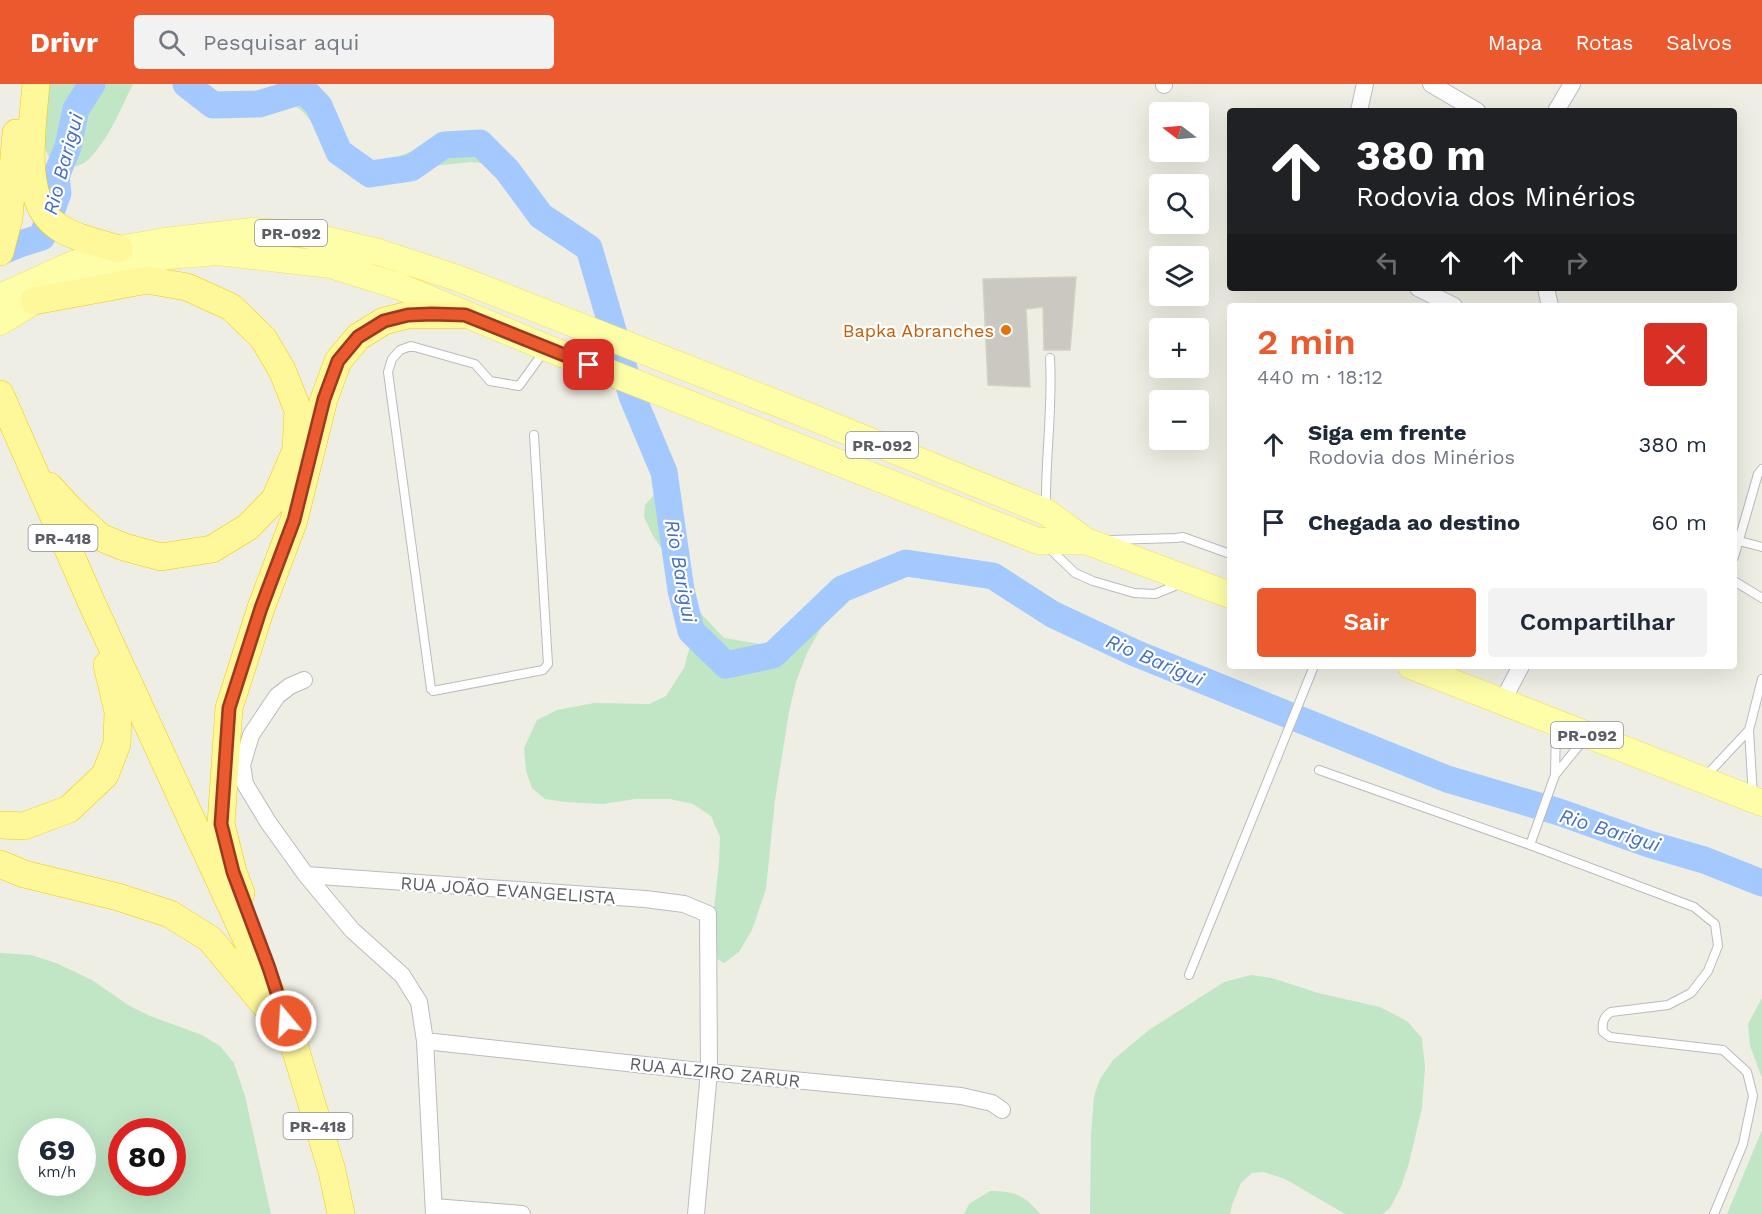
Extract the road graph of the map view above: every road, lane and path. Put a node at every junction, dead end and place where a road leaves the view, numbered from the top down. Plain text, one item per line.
1 (19, 84) edge
2 (36, 84) edge
3 (1365, 84) edge
4 (1431, 84) edge
5 (1572, 84) edge
6 (1360, 108) edge
7 (1473, 108) edge
8 (1558, 108) edge
9 (118, 249) junction
10 (0, 252) edge
11 (1424, 291) edge
12 (0, 297) edge
13 (34, 302) junction
14 (1448, 303) edge
15 (465, 315) junction
16 (0, 322) edge
17 (558, 353) junction
18 (1050, 358) dead end
19 (0, 394) edge
20 (534, 435) dead end
21 (33, 468) junction
22 (1762, 469) edge
23 (1046, 512) junction
24 (1038, 541) junction
25 (1086, 541) junction
26 (1739, 541) junction
27 (1737, 547) edge
28 (1762, 547) edge
29 (1227, 553) edge
30 (1191, 579) junction
31 (1737, 583) edge
32 (1227, 594) edge
33 (1762, 598) edge
34 (93, 608) junction
35 (1313, 669) edge
36 (1419, 669) edge
37 (1519, 669) edge
38 (1762, 679) edge
39 (304, 680) dead end
40 (1502, 702) junction
41 (1556, 723) junction
42 (1749, 730) junction
43 (1588, 735) junction
44 (1319, 770) dead end
45 (1555, 775) junction
46 (1702, 780) junction
47 (1758, 802) edge
48 (0, 825) edge
49 (1530, 845) junction
50 (0, 864) edge
51 (306, 875) junction
52 (1189, 975) dead end
53 (292, 1038) junction
54 (425, 1041) junction
55 (709, 1072) junction
56 (1002, 1110) dead end
57 (434, 1210) edge
58 (341, 1214) edge
59 (522, 1214) edge
60 (696, 1214) edge
61 (1714, 1214) edge

1 - 10 highway
2 - 9 highway
3 - 6 street
4 - 7 street
5 - 8 street
9 - 12 main road, PR-092
9 - 23 main road, PR-092
11 - 14 street
13 - 15 main road, PR-092
13 - 16 main road, PR-092
13 - 21 highway
15 - 17 main road, PR-092
15 - 53 highway
17 - 20 lane
17 - 24 main road, PR-092
18 - 23 lane
19 - 21 highway, PR-418
21 - 34 highway, PR-418
22 - 26 lane
23 - 25 main road, PR-092
24 - 25 main road, PR-092
24 - 30 lane
25 - 29 lane
25 - 30 main road, PR-092
26 - 27 lane
26 - 28 lane
30 - 32 main road, PR-092
31 - 33 lane
34 - 48 highway
34 - 53 highway, PR-418
35 - 52 lane
36 - 40 main road, PR-092
37 - 40 street
38 - 42 lane
39 - 51 street
40 - 41 main road, PR-092
41 - 43 main road, PR-092
41 - 45 lane
42 - 46 lane
42 - 47 lane
43 - 45 lane
43 - 46 main road, PR-092
44 - 49 lane
45 - 49 lane
46 - 47 main road, PR-092
49 - 61 lane
50 - 53 highway
51 - 54 street
51 - 55 street, RUA JOÃO EVANGELISTA
53 - 58 highway, PR-418
54 - 55 street, RUA ALZIRO ZARUR
54 - 57 street
55 - 56 street, RUA ALZIRO ZARUR
55 - 60 street
57 - 59 street

